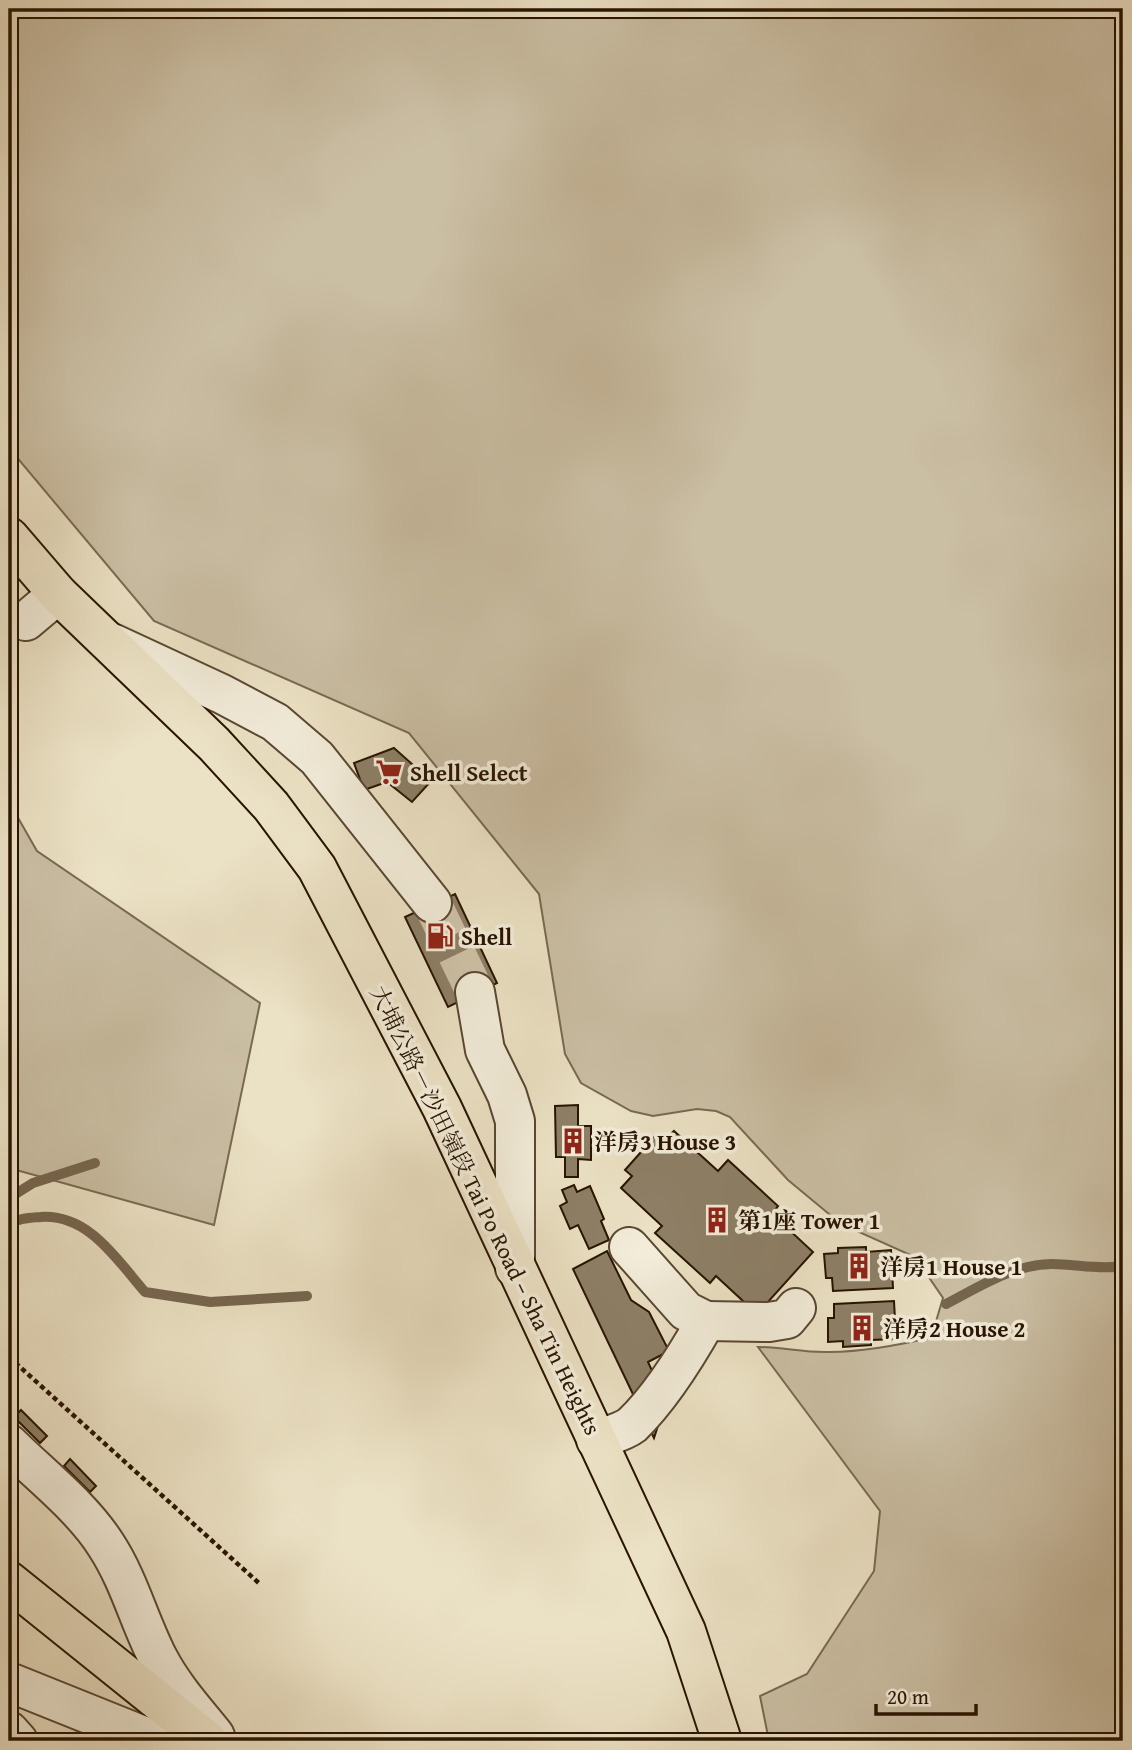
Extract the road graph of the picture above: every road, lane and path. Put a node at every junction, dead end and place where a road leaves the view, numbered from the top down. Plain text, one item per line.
1 (9, 537) edge
2 (58, 594) junction
3 (26, 621) dead end
4 (101, 637) junction
5 (432, 903) tunnel mouth
6 (475, 992) tunnel mouth
7 (629, 1247) dead end
8 (515, 1268) junction
9 (796, 1308) dead end
10 (706, 1321) junction
11 (9, 1357) edge
12 (596, 1440) junction
13 (9, 1444) edge
14 (9, 1581) edge
15 (261, 1586) dead end
16 (9, 1682) edge
17 (9, 1731) edge
18 (18, 1741) edge
19 (156, 1741) edge
20 (208, 1741) edge
21 (219, 1741) edge
22 (722, 1741) edge

1 - 2 main road, 大埔公路－沙田嶺段 Tai Po Road – Sha Tin Heights
2 - 3 lane
2 - 4 main road, 大埔公路－沙田嶺段 Tai Po Road – Sha Tin Heights
4 - 5 lane
4 - 8 main road, 大埔公路－沙田嶺段 Tai Po Road – Sha Tin Heights
6 - 8 lane
7 - 10 lane
8 - 12 main road, 大埔公路－沙田嶺段 Tai Po Road – Sha Tin Heights
9 - 10 lane
10 - 12 lane
11 - 15 path
12 - 22 main road, 大埔公路－沙田嶺段 Tai Po Road – Sha Tin Heights
13 - 21 lane
14 - 20 main road
16 - 19 lane
17 - 18 lane

